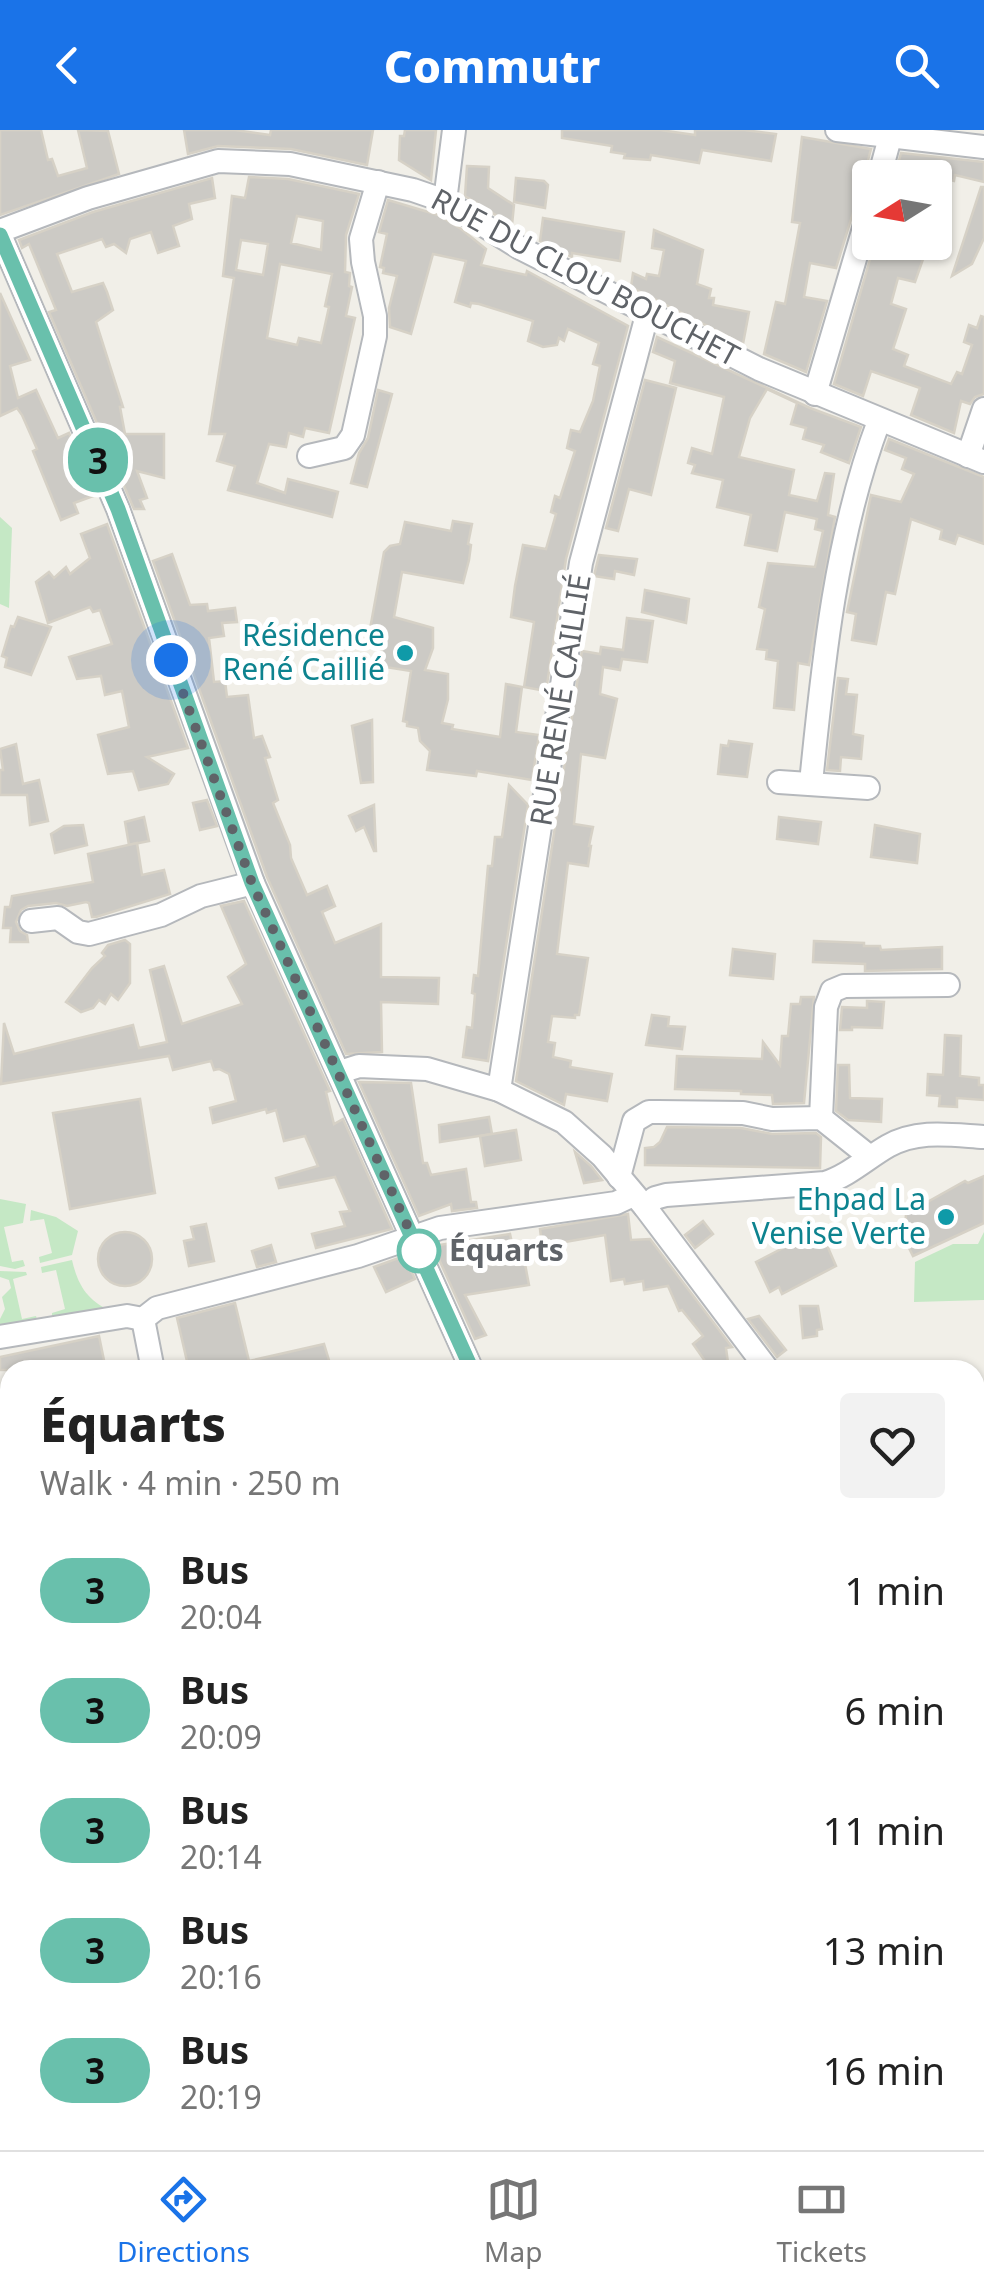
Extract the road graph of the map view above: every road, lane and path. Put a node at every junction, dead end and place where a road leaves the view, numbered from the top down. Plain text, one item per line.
1 (454, 130) edge
2 (837, 130) edge
3 (892, 133) edge
4 (984, 147) edge
5 (884, 160) edge
6 (378, 182) junction
7 (446, 201) junction
8 (0, 233) edge
9 (855, 260) edge
10 (647, 315) junction
11 (815, 394) junction
12 (984, 409) edge
13 (879, 421) junction
14 (309, 456) dead end
15 (976, 459) edge
16 (779, 782) dead end
17 (811, 783) junction
18 (868, 788) dead end
19 (252, 883) junction
20 (32, 921) dead end
21 (948, 985) dead end
22 (340, 1072) junction
23 (499, 1090) junction
24 (821, 1118) junction
25 (984, 1136) edge
26 (870, 1157) junction
27 (632, 1193) junction
28 (412, 1236) junction
29 (143, 1318) junction
30 (0, 1336) edge
31 (152, 1360) edge
32 (468, 1360) edge
33 (760, 1360) edge

1 - 7 street
2 - 3 street
3 - 4 street
3 - 5 street
6 - 7 street, RUE DU CLOU BOUCHET
6 - 8 street, RUE DU CLOU BOUCHET
6 - 14 street
7 - 10 street, RUE DU CLOU BOUCHET
8 - 19 street
9 - 11 street
10 - 11 street, RUE DU CLOU BOUCHET
10 - 23 street, RUE RENÉ CAILLIÉ
11 - 13 street, RUE DU CLOU BOUCHET
12 - 15 street
13 - 15 street, RUE DU CLOU BOUCHET
13 - 17 street
16 - 17 street
17 - 18 street
19 - 20 street
19 - 22 street
21 - 24 street
22 - 23 street
22 - 28 street
23 - 27 street
24 - 26 street
24 - 27 street
25 - 26 street
26 - 27 street
27 - 28 street
27 - 33 street
28 - 29 street
28 - 32 street
29 - 30 street
29 - 31 street

